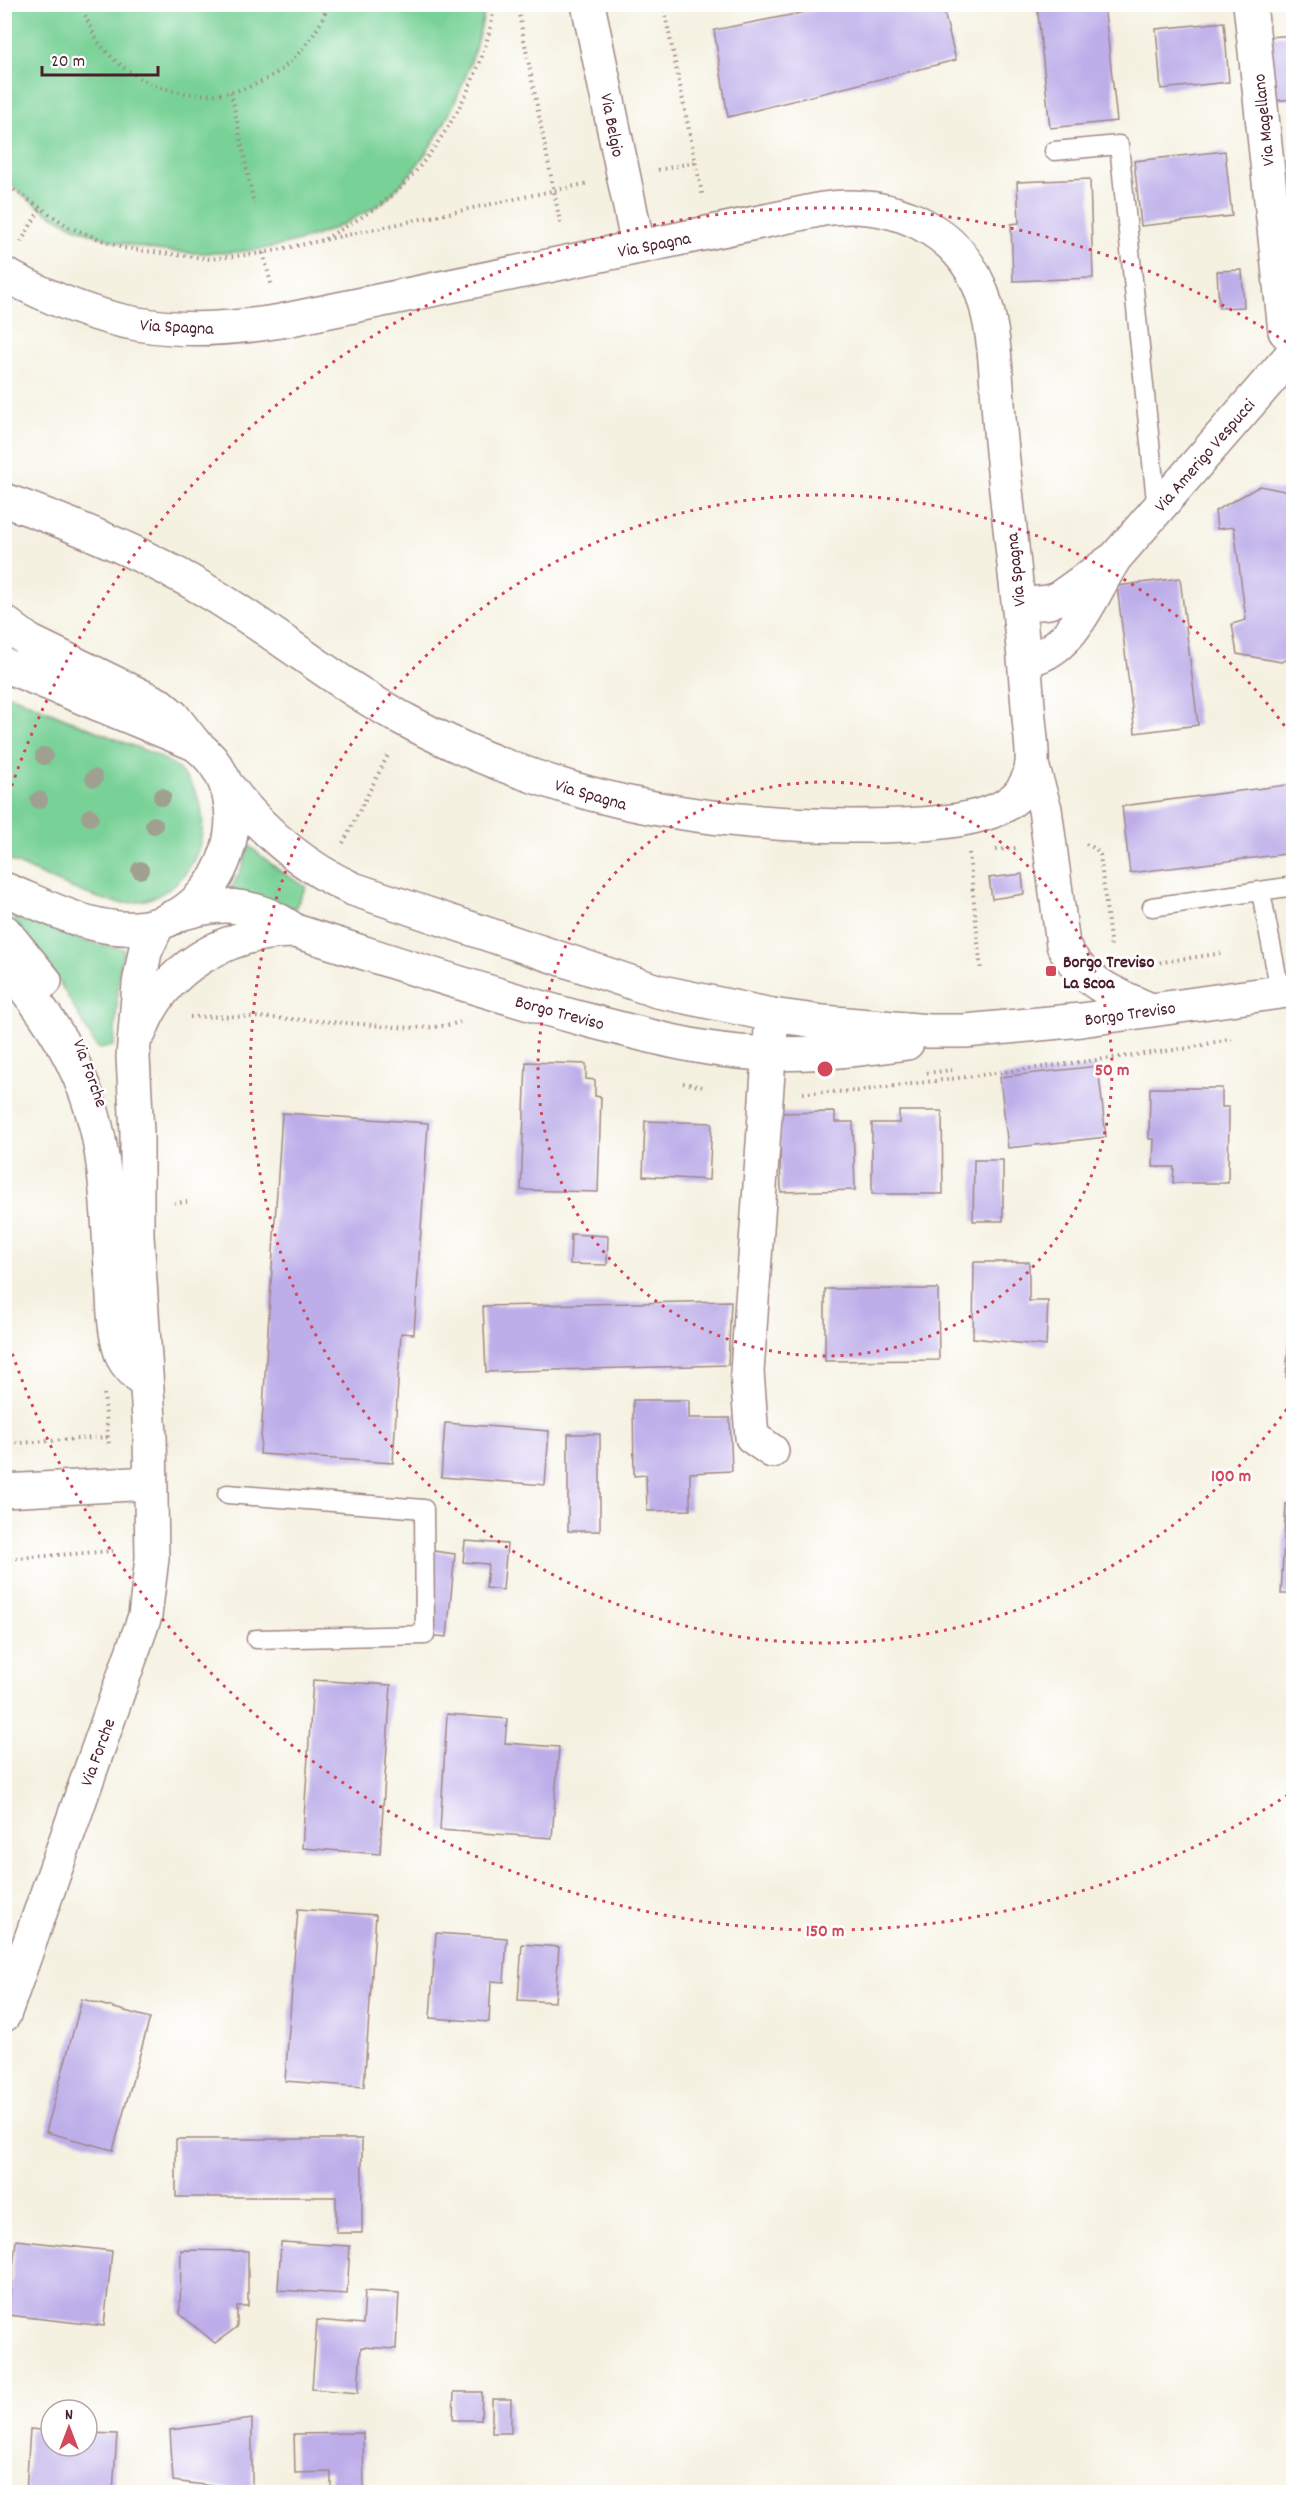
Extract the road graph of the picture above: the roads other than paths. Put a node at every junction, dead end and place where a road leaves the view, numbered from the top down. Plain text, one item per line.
1 (588, 4) edge
2 (1250, 4) edge
3 (1054, 151) dead end
4 (638, 246) junction
5 (4, 274) edge
6 (1293, 341) edge
7 (1293, 352) edge
8 (7, 508) edge
9 (1157, 510) junction
10 (1115, 558) junction
11 (1019, 605) junction
12 (4, 622) edge
13 (1024, 660) junction
14 (4, 665) edge
15 (195, 744) junction
16 (1032, 765) junction
17 (226, 784) junction
18 (1293, 886) edge
19 (4, 889) edge
20 (1261, 892) junction
21 (1152, 907) dead end
22 (164, 921) junction
23 (4, 931) edge
24 (295, 931) junction
25 (4, 964) edge
26 (1287, 990) edge
27 (1151, 1010) junction
28 (772, 1015) junction
29 (965, 1031) junction
30 (768, 1054) junction
31 (133, 1057) junction
32 (137, 1236) junction
33 (147, 1385) junction
34 (772, 1451) dead end
35 (150, 1483) junction
36 (4, 1491) edge
37 (227, 1494) dead end
38 (256, 1639) dead end
39 (4, 2015) edge

1 - 4 street, Via Belgio
2 - 6 street, Via Magellano
3 - 9 lane
4 - 5 street, Via Spagna
4 - 11 street, Via Spagna
7 - 9 street, Via Amerigo Vespucci
8 - 16 street, Via Spagna
9 - 10 street, Via Amerigo Vespucci
10 - 11 street
10 - 13 street
11 - 13 street, Via Spagna
12 - 15 street
13 - 16 street, Via Spagna
14 - 15 street
15 - 17 street
16 - 27 street
17 - 22 street
17 - 28 street, Borgo Treviso
18 - 20 lane
19 - 22 street
20 - 21 lane
20 - 26 lane
22 - 24 street, Borgo Treviso
22 - 31 street, Via Forche
23 - 32 street, Via Forche
24 - 30 street, Borgo Treviso
24 - 31 street
25 - 33 street
26 - 27 street, Borgo Treviso
27 - 29 street, Borgo Treviso
28 - 29 street, Borgo Treviso
28 - 30 street
29 - 30 street, Borgo Treviso
30 - 34 street
31 - 32 street, Via Forche
32 - 33 street, Via Forche
33 - 35 street, Via Forche
35 - 36 street
35 - 39 street, Via Forche
37 - 38 lane

